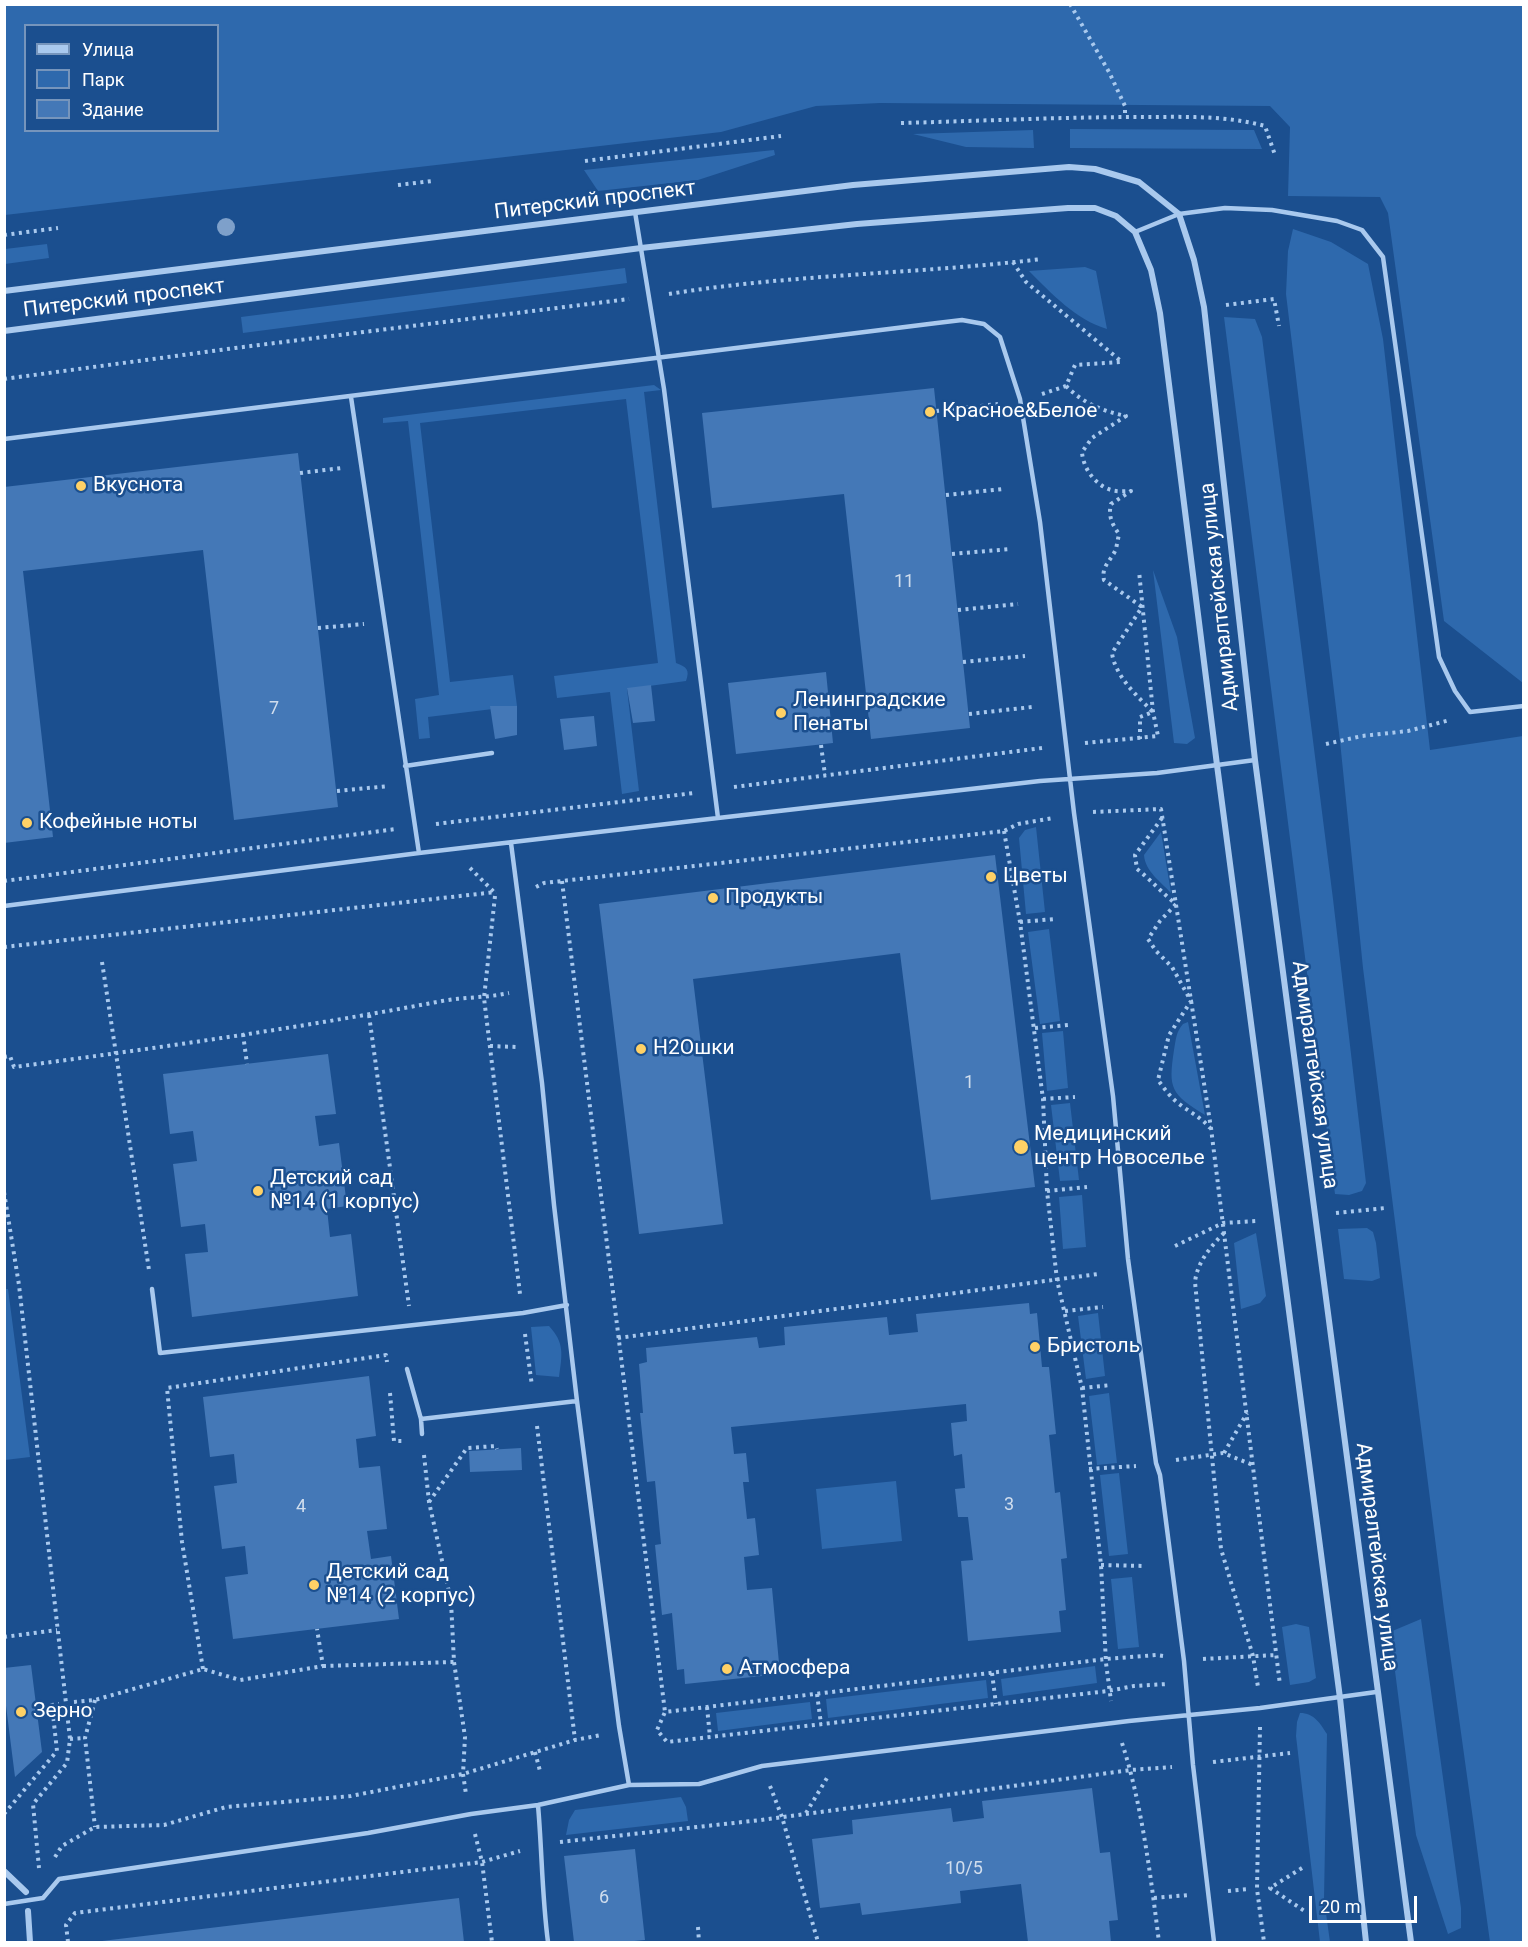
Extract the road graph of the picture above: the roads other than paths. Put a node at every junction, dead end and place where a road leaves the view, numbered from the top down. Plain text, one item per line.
1 (635, 212) junction
2 (1179, 214) junction
3 (1135, 232) junction
4 (641, 248) junction
5 (4, 291) edge
6 (4, 331) edge
7 (658, 356) junction
8 (351, 397) junction
9 (4, 439) edge
10 (1524, 706) edge
11 (492, 753) dead end
12 (1255, 760) junction
13 (1217, 765) junction
14 (405, 766) junction
15 (1070, 778) junction
16 (718, 818) junction
17 (512, 843) junction
18 (418, 854) junction
19 (4, 906) edge
20 (152, 1289) road end
21 (567, 1305) junction
22 (407, 1369) dead end
23 (577, 1401) junction
24 (421, 1419) junction
25 (423, 1434) road end
26 (1377, 1692) junction
27 (1340, 1698) junction
28 (1188, 1715) junction
29 (629, 1785) junction
30 (538, 1805) junction
31 (4, 1871) edge
32 (26, 1892) dead end
33 (4, 1904) edge
34 (28, 1911) dead end
35 (30, 1942) edge
36 (548, 1942) edge
37 (1214, 1942) edge
38 (1366, 1942) edge
39 (1411, 1942) edge

1 - 2 street, Питерский проспект
1 - 4 lane
1 - 5 street, Питерский проспект
2 - 3 lane
2 - 10 lane
2 - 12 street, Адмиралтейская улица
3 - 4 street, Питерский проспект
3 - 13 street, Адмиралтейская улица
4 - 6 street, Питерский проспект
4 - 7 lane
7 - 8 lane
7 - 15 lane
7 - 16 lane
8 - 9 lane
8 - 14 lane
11 - 14 lane
12 - 13 lane
12 - 26 street, Адмиралтейская улица
13 - 15 lane
13 - 27 street, Адмиралтейская улица
14 - 18 lane
15 - 16 lane
15 - 28 lane
16 - 17 lane
17 - 18 lane
17 - 21 lane
18 - 19 lane
20 - 21 lane
21 - 23 lane
22 - 24 lane
23 - 24 lane
23 - 29 lane
24 - 25 lane
26 - 27 lane
26 - 39 street, Адмиралтейская улица
27 - 28 lane
27 - 38 street, Адмиралтейская улица
28 - 29 lane
28 - 37 lane
29 - 30 lane
30 - 33 lane
30 - 36 lane
31 - 32 street
34 - 35 street

